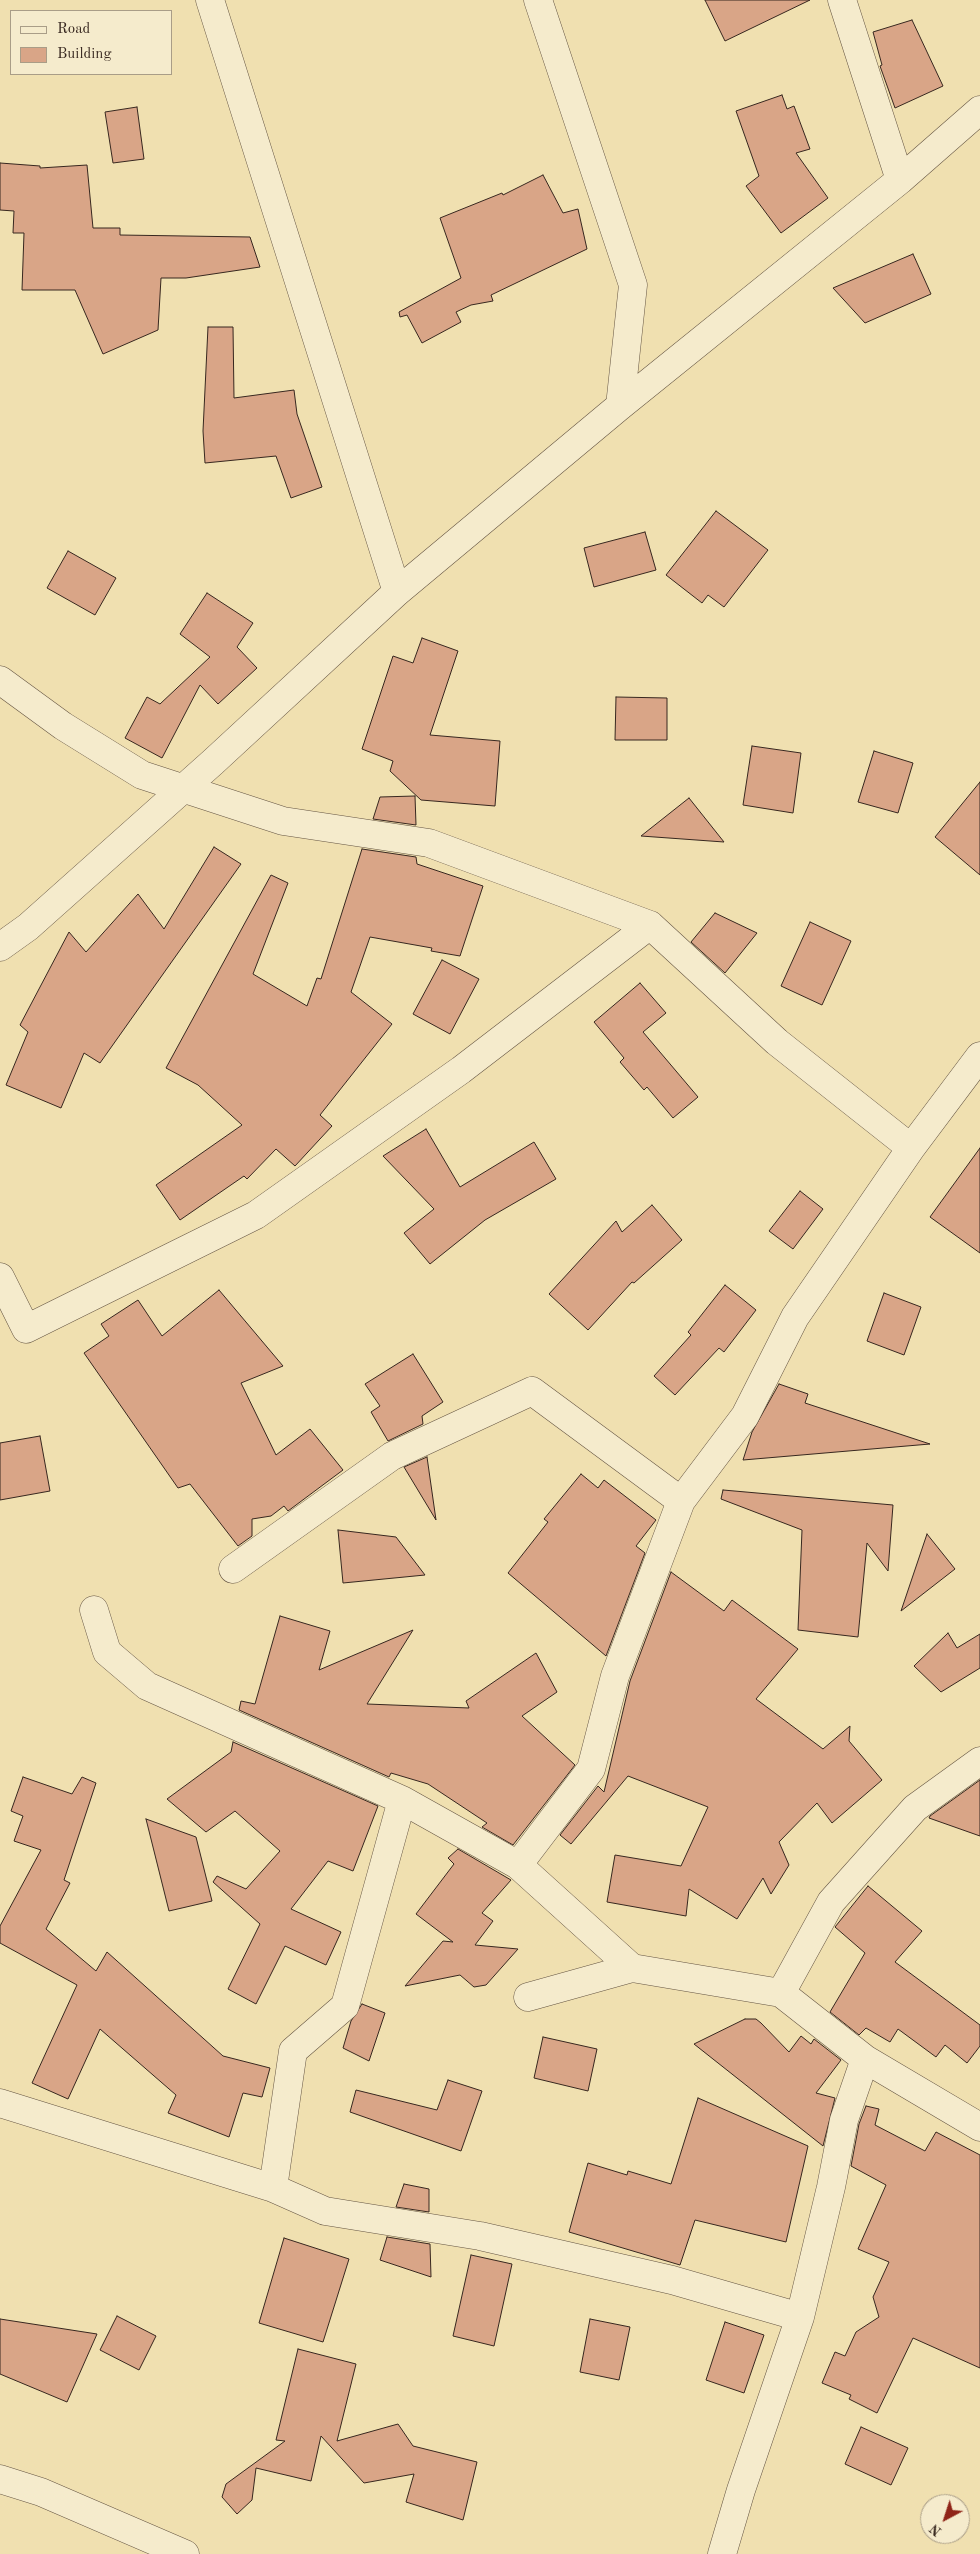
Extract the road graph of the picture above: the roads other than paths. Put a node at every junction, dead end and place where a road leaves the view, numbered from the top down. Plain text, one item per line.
1 (210, 0) edge
2 (538, 0) edge
3 (842, 0) edge
4 (980, 110) edge
5 (900, 180) junction
6 (620, 406) junction
7 (397, 592) junction
8 (0, 680) edge
9 (184, 788) junction
10 (650, 925) junction
11 (0, 948) edge
12 (980, 1056) edge
13 (911, 1148) junction
14 (0, 1277) edge
15 (681, 1501) junction
16 (233, 1569) dead end
17 (94, 1610) dead end
18 (980, 1761) edge
19 (402, 1800) junction
20 (518, 1865) junction
21 (632, 1968) junction
22 (780, 1993) junction
23 (528, 1996) dead end
24 (865, 2059) junction
25 (0, 2103) edge
26 (980, 2127) edge
27 (274, 2188) junction
28 (800, 2316) junction
29 (0, 2479) edge
30 (185, 2554) edge
31 (722, 2554) edge

1 - 7 street
2 - 6 street
3 - 5 street
4 - 5 street
5 - 6 street
6 - 7 street
7 - 9 street
8 - 9 street
9 - 10 street
9 - 11 street
10 - 13 street
10 - 14 street
12 - 13 street
13 - 15 street
15 - 16 street
15 - 20 street
17 - 19 street
18 - 22 street
19 - 20 street
19 - 27 street
20 - 21 street
21 - 22 street
21 - 23 street
22 - 24 street
24 - 26 street
24 - 28 street
25 - 27 street
27 - 28 street
28 - 31 street
29 - 30 street

